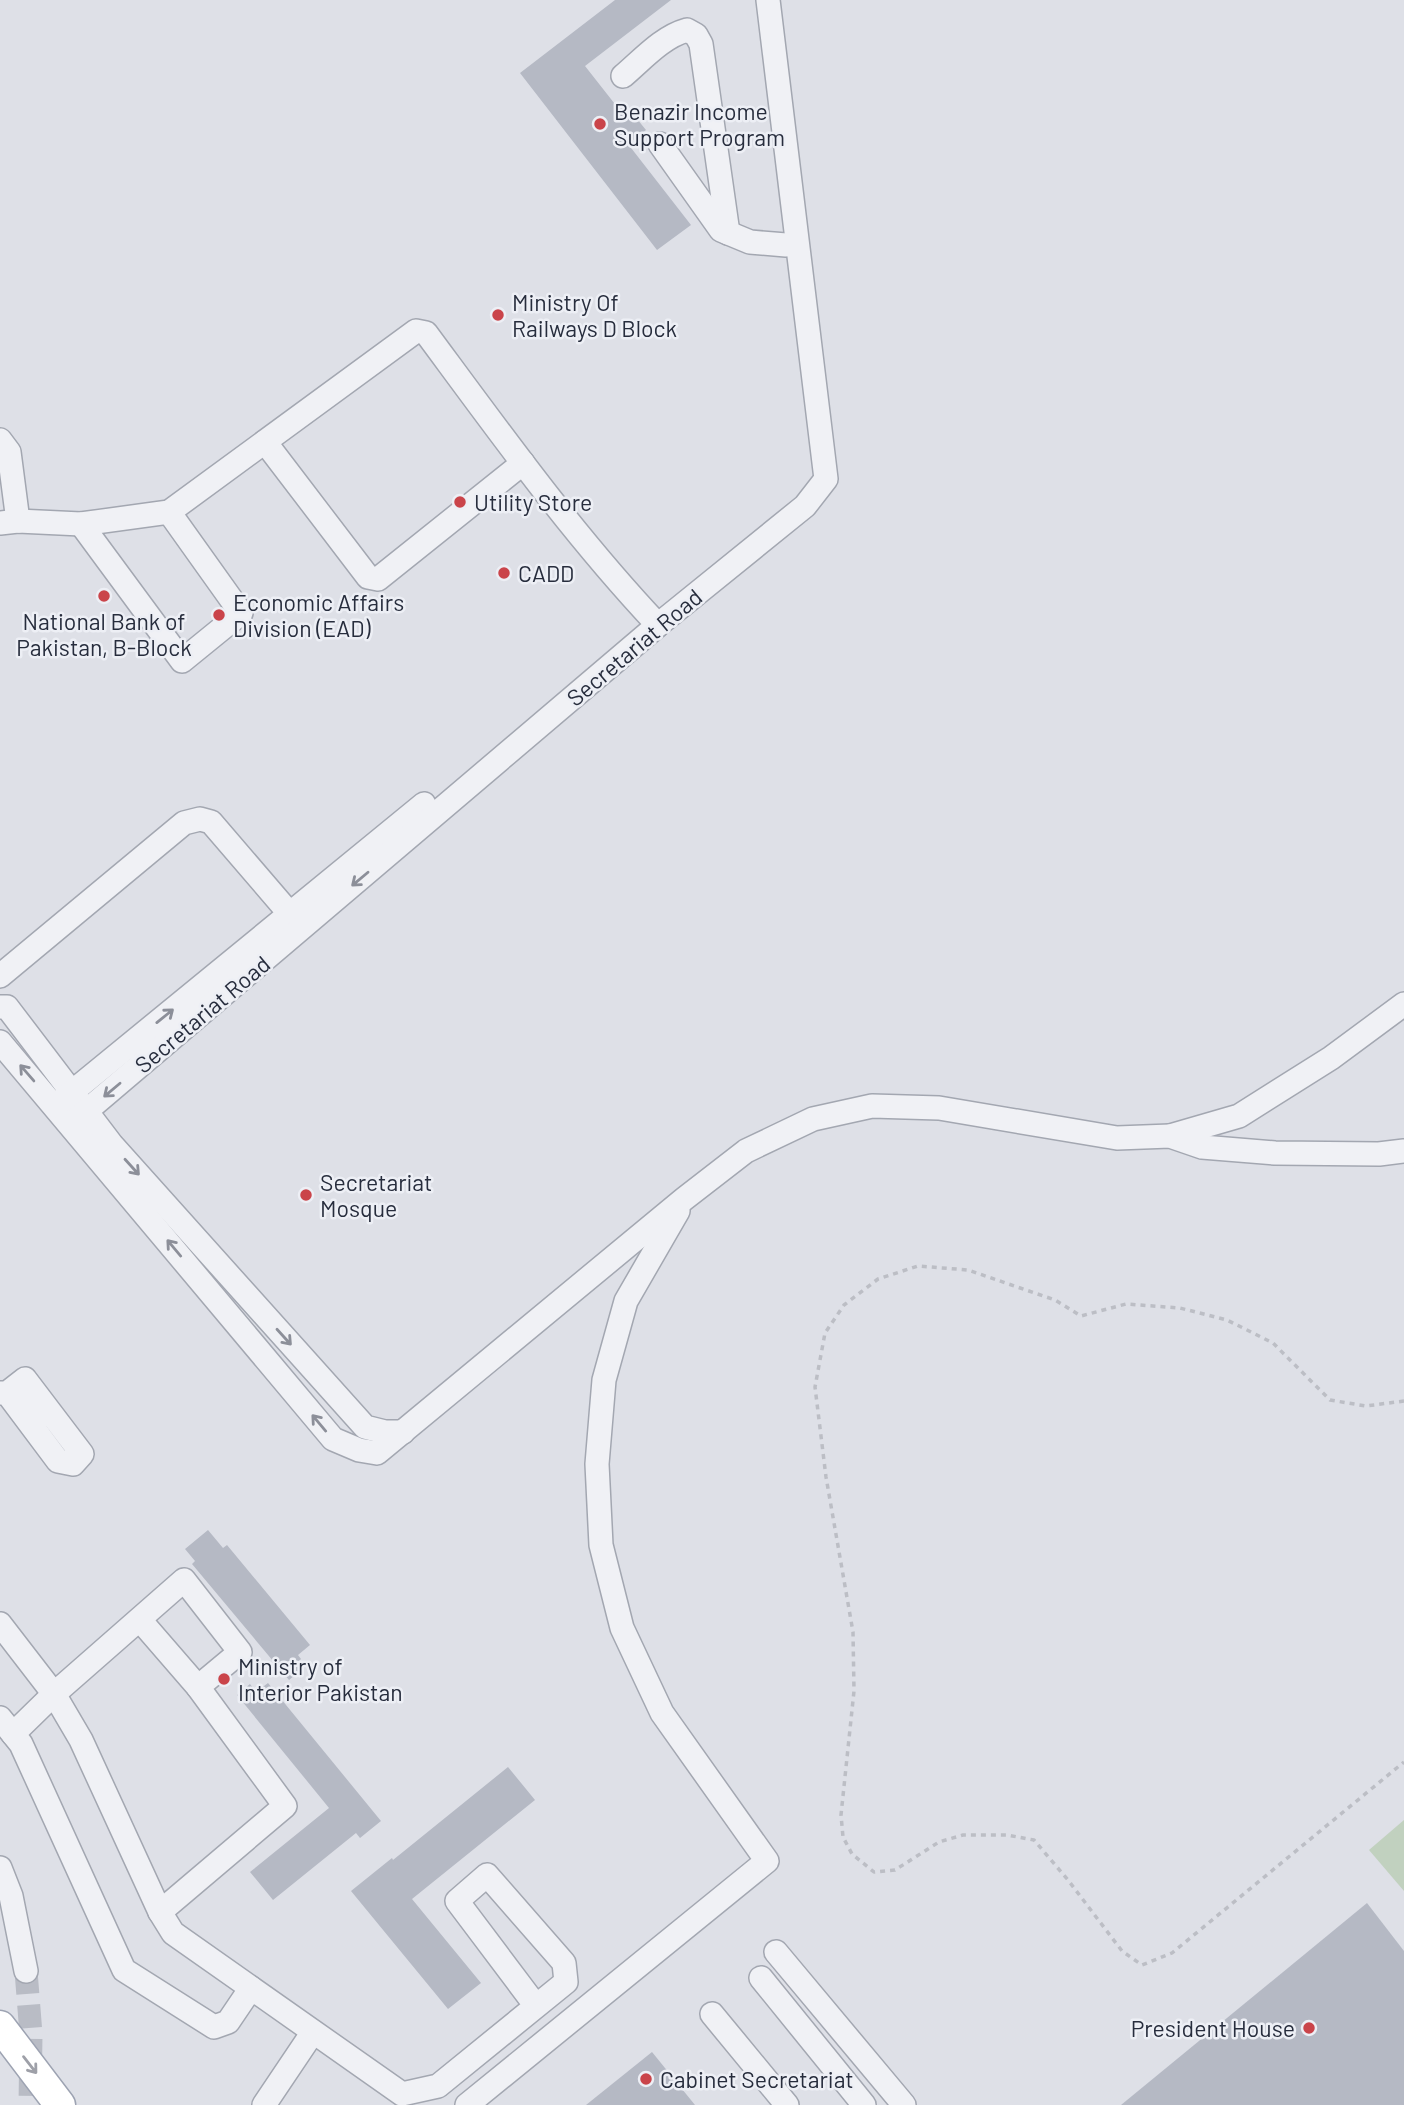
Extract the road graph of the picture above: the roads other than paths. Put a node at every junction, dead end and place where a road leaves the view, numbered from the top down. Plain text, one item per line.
1 (754, 0) edge
2 (768, 0) edge
3 (623, 76) dead end
4 (660, 144) dead end
5 (728, 233) junction
6 (786, 245) junction
7 (0, 440) edge
8 (265, 442) junction
9 (523, 463) junction
10 (169, 512) junction
11 (9, 522) edge
12 (80, 524) junction
13 (655, 622) junction
14 (290, 914) junction
15 (0, 976) edge
16 (1404, 1004) edge
17 (0, 1007) edge
18 (0, 1042) edge
19 (63, 1099) junction
20 (78, 1118) junction
21 (1170, 1136) junction
22 (1404, 1151) edge
23 (684, 1199) junction
24 (403, 1432) junction
25 (140, 1620) junction
26 (0, 1623) edge
27 (198, 1687) junction
28 (54, 1694) junction
29 (7, 1726) edge
30 (0, 1868) edge
31 (0, 1905) edge
32 (160, 1912) junction
33 (776, 1952) dead end
34 (761, 1978) dead end
35 (251, 1989) junction
36 (536, 2006) junction
37 (712, 2014) dead end
38 (0, 2026) edge
39 (313, 2032) junction
40 (60, 2105) edge
41 (264, 2105) edge
42 (467, 2105) edge
43 (787, 2105) edge
44 (864, 2105) edge
45 (904, 2105) edge

1 - 6 street, Secretariat Road
2 - 13 street, Secretariat Road
3 - 5 street
4 - 5 street
5 - 6 street
6 - 13 street, Secretariat Road
7 - 11 street
8 - 9 street
8 - 9 street
8 - 10 street
9 - 13 street
10 - 12 street
10 - 12 street
11 - 12 street
13 - 14 street, Secretariat Road
13 -> 20 street, Secretariat Road
14 - 15 street
19 -> 14 street, Secretariat Road
16 - 21 street
17 - 19 street
19 -> 18 street
19 - 20 street
20 -> 24 street
24 -> 20 street
21 - 22 street
21 - 23 street
23 - 24 street
23 - 42 street
25 - 27 street
25 - 27 street
25 - 28 street
26 - 28 street
27 - 32 street
28 - 29 street
28 - 32 street
29 - 35 street
30 - 31 street
32 - 35 street
33 - 45 street
34 - 44 street
35 - 39 street
36 - 36 street
36 - 39 street
37 - 43 street
38 -> 40 main road
39 - 41 street

